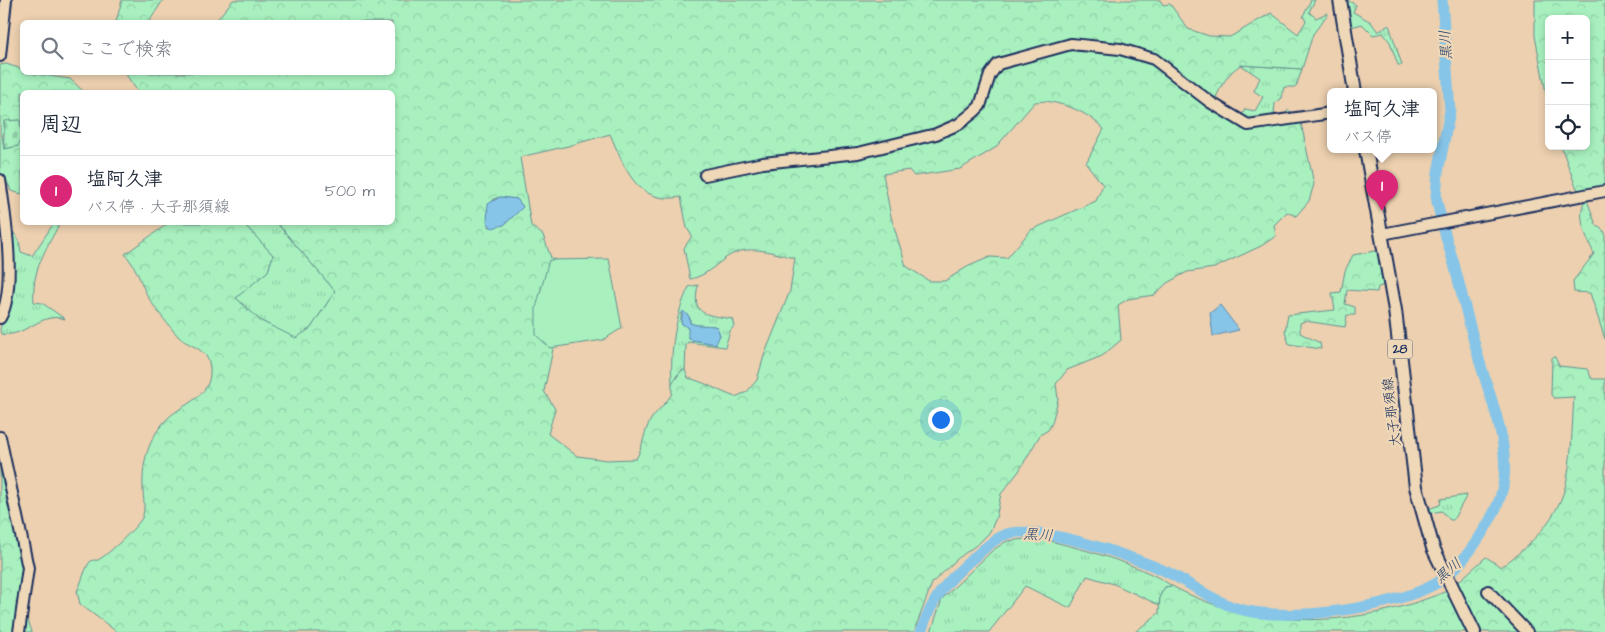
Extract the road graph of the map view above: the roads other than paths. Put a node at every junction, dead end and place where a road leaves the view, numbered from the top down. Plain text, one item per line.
1 (6, 0) edge
2 (1340, 0) edge
3 (0, 56) edge
4 (1354, 88) edge
5 (1327, 113) edge
6 (1367, 153) edge
7 (705, 175) dead end
8 (0, 180) edge
9 (1605, 191) edge
10 (1382, 234) junction
11 (0, 318) edge
12 (0, 437) edge
13 (1488, 591) dead end
14 (19, 632) edge
15 (1474, 632) edge
16 (1527, 632) edge

1 - 3 street
2 - 4 main road
5 - 7 street
6 - 10 main road, 大子那須線 / 28
8 - 11 street
9 - 10 street
10 - 15 main road, 大子那須線 / 28
12 - 14 street
13 - 16 street

